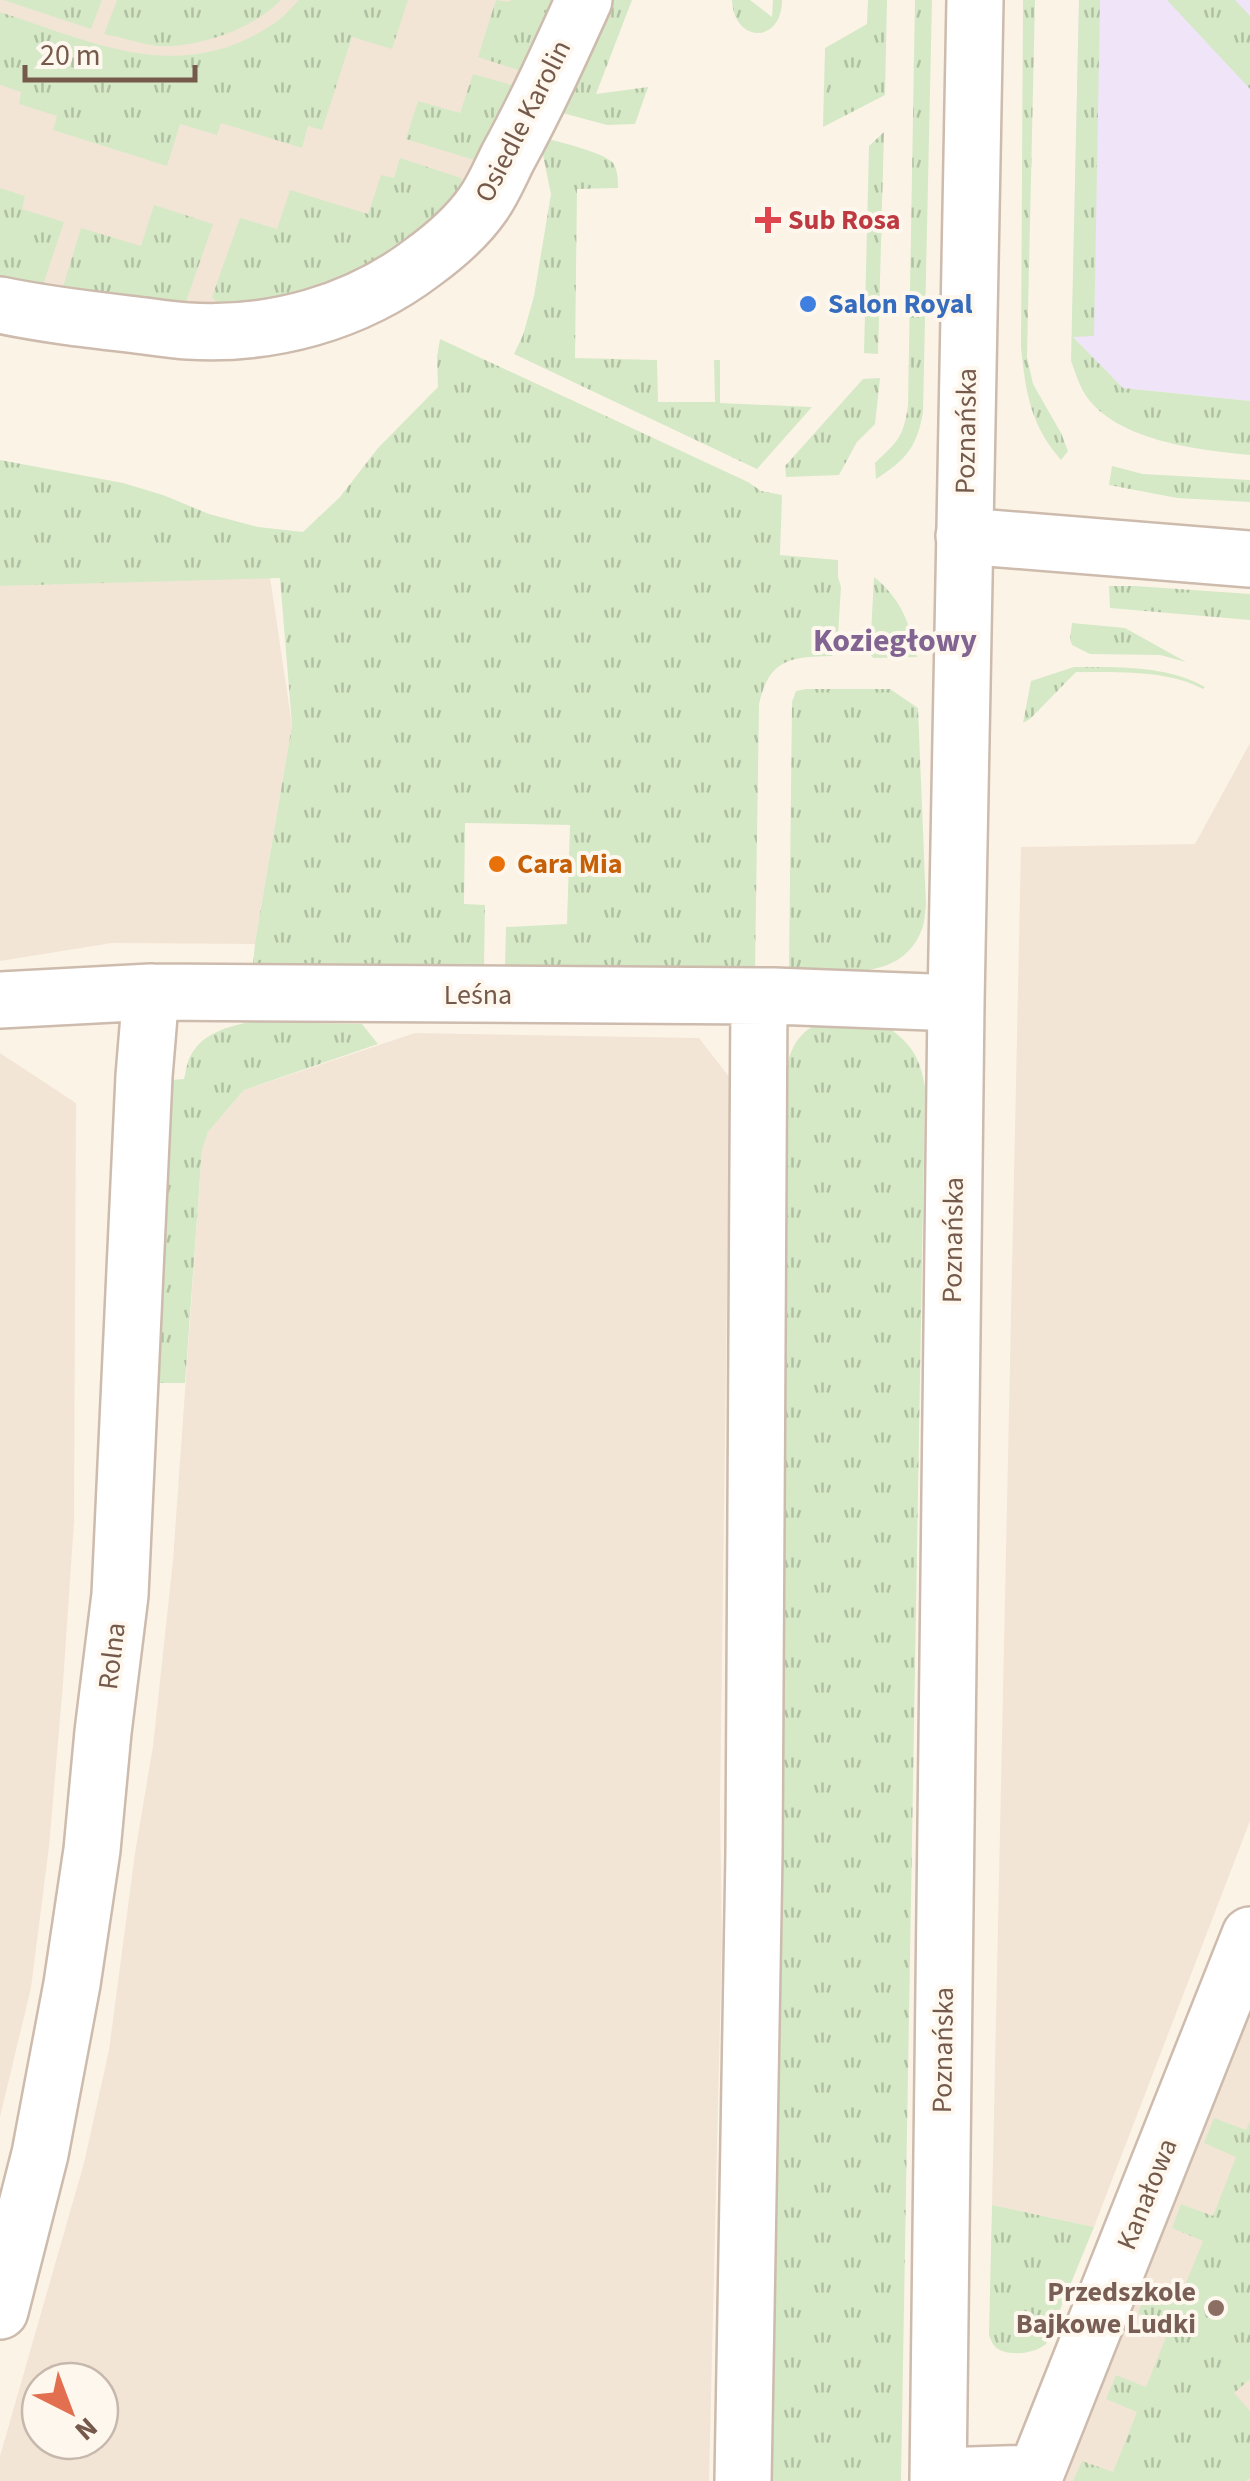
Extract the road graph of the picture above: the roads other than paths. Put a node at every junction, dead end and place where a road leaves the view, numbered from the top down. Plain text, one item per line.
1 (584, 0) edge
2 (975, 0) edge
3 (0, 304) edge
4 (964, 536) junction
5 (1250, 559) edge
6 (152, 992) junction
7 (760, 997) junction
8 (0, 1000) edge
9 (956, 1003) junction
10 (1250, 1934) edge
11 (0, 2311) edge
12 (938, 2479) edge
13 (743, 2481) edge

1 - 3 street, Osiedle Karolin
2 - 4 street, Poznańska
4 - 5 street
4 - 9 street, Poznańska
6 - 7 street, Leśna
6 - 8 street, Leśna
6 - 11 street, Rolna
7 - 9 street, Leśna
7 - 13 street
9 - 12 street, Poznańska
10 - 12 street, Kanałowa

